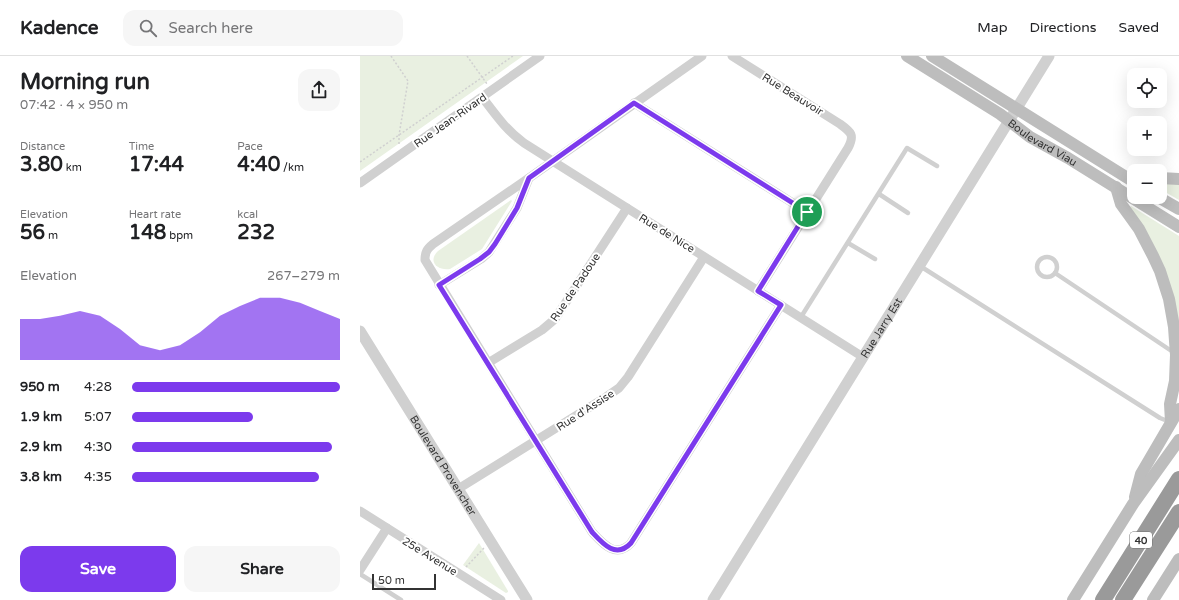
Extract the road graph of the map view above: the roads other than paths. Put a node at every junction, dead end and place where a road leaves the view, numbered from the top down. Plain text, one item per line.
1 (540, 56) edge
2 (702, 56) edge
3 (732, 56) edge
4 (907, 56) edge
5 (932, 56) edge
6 (1049, 56) edge
7 (482, 97) junction
8 (634, 103) junction
9 (1016, 109) junction
10 (1008, 120) junction
11 (553, 161) junction
12 (937, 166) dead end
13 (1127, 176) edge
14 (529, 178) junction
15 (1167, 178) edge
16 (1179, 179) edge
17 (360, 183) edge
18 (1116, 187) junction
19 (879, 194) junction
20 (1167, 202) edge
21 (627, 208) junction
22 (1179, 209) edge
23 (807, 212) junction
24 (908, 213) dead end
25 (1179, 227) edge
26 (848, 243) junction
27 (704, 256) junction
28 (875, 259) dead end
29 (919, 265) junction
30 (1055, 273) junction
31 (439, 285) junction
32 (758, 291) junction
33 (781, 305) junction
34 (801, 317) junction
35 (360, 331) edge
36 (1176, 354) junction
37 (863, 357) junction
38 (488, 363) junction
39 (1179, 409) edge
40 (1171, 422) junction
41 (1179, 440) edge
42 (536, 442) junction
43 (1179, 479) edge
44 (458, 489) junction
45 (1133, 504) junction
46 (360, 511) edge
47 (1179, 512) edge
48 (387, 528) junction
49 (1177, 566) edge
50 (360, 570) edge
51 (360, 574) edge
52 (401, 600) edge
53 (501, 600) edge
54 (527, 600) edge
55 (713, 600) edge
56 (1073, 600) edge
57 (1103, 600) edge
58 (1123, 600) edge
59 (1153, 600) edge

1 - 7 street, Rue Jean-Rivard
2 - 8 street
3 - 23 street, Rue Beauvoir
4 - 10 main road, Boulevard Viau
5 - 9 main road, Boulevard Viau
6 - 9 street, Rue Jarry Est
7 - 11 street, Rue de Nice
7 - 17 street, Rue Jean-Rivard
8 - 11 street
8 - 23 street
9 - 10 street, Rue Jarry Est
9 - 13 main road, Boulevard Viau
10 - 18 main road, Boulevard Viau
10 - 29 street, Rue Jarry Est
11 - 14 street
11 - 21 street, Rue de Nice
12 - 19 lane
14 - 31 street
14 - 31 street
15 - 16 main road
18 - 25 main road, Boulevard Viau
18 - 36 main road
19 - 24 lane
19 - 26 lane
20 - 22 main road
21 - 27 street, Rue de Nice
21 - 38 street, Rue de Padoue
23 - 32 street
26 - 28 lane
26 - 34 lane
27 - 32 street, Rue de Nice
27 - 42 street, Rue d'Assise
29 - 37 street, Rue Jarry Est
29 - 40 lane
30 - 30 lane
30 - 36 lane
31 - 38 street
32 - 33 street, Rue de Nice
33 - 34 street, Rue de Nice
33 - 42 street
34 - 37 street, Rue de Nice
35 - 44 street, Boulevard Provencher
36 - 40 main road
37 - 55 street, Rue Jarry Est
38 - 42 street
39 - 40 main road
40 - 45 main road
41 - 45 main road
42 - 44 street, Rue d'Assise
43 - 57 highway, 40
44 - 54 street, Boulevard Provencher
45 - 56 main road
46 - 48 street, 25e Avenue
47 - 58 highway, 40
48 - 50 street
48 - 53 street, 25e Avenue
49 - 59 main road
51 - 52 lane

